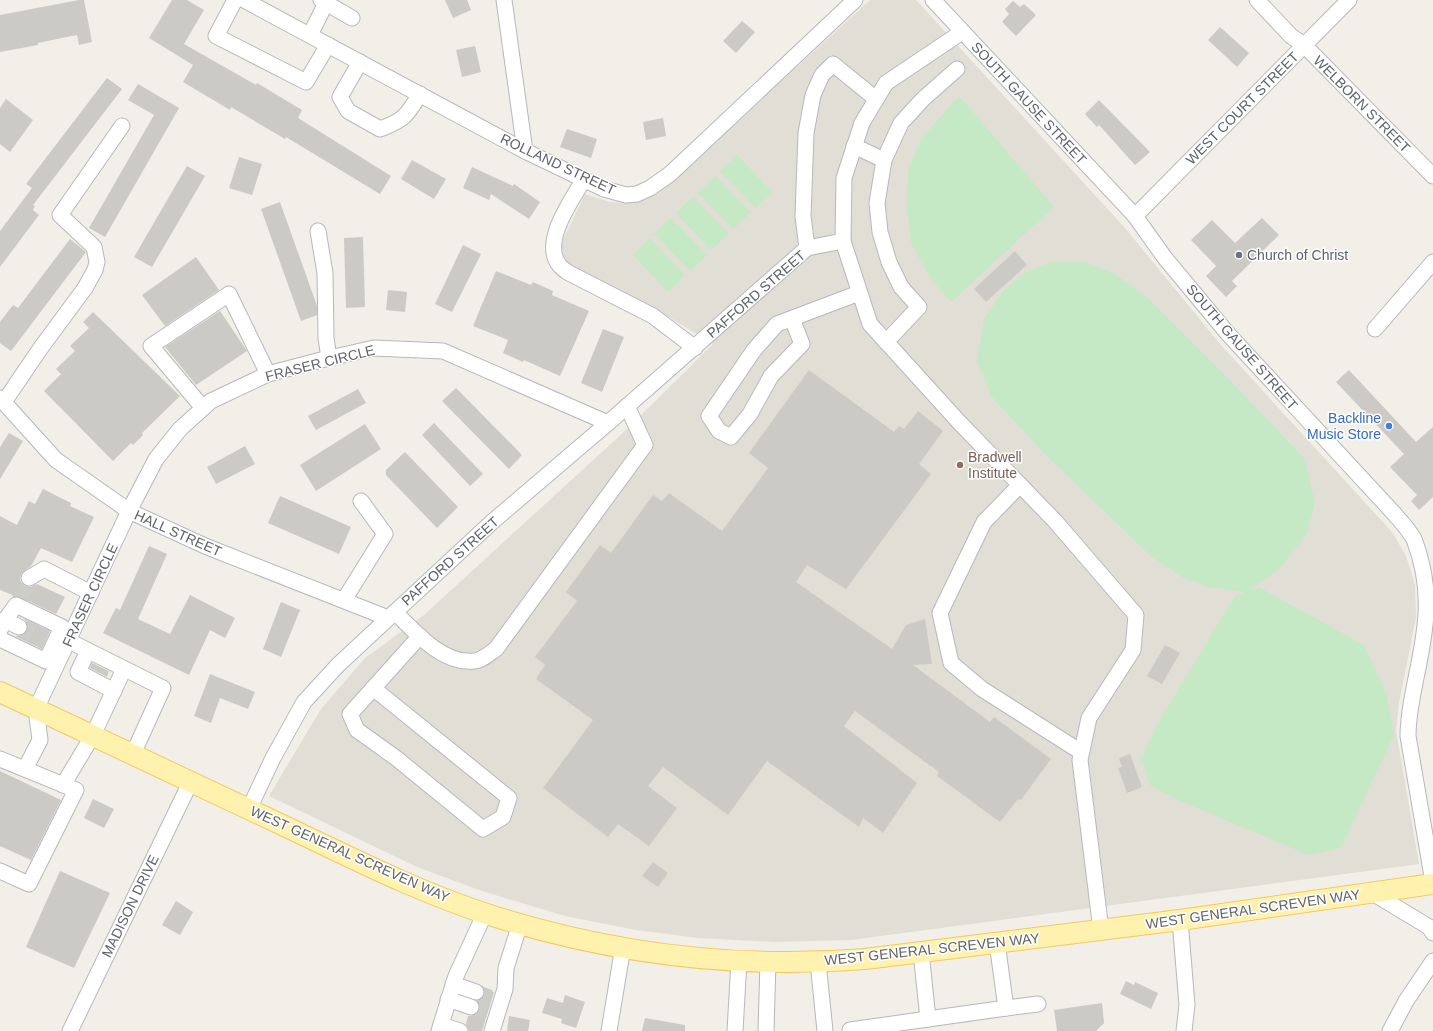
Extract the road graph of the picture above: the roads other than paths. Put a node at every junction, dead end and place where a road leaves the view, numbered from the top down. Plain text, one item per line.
1 (235, 0) edge
2 (244, 0) edge
3 (504, 0) edge
4 (855, 0) edge
5 (933, 0) edge
6 (1257, 0) edge
7 (1349, 0) edge
8 (323, 1) edge
9 (352, 18) dead end
10 (962, 32) junction
11 (310, 35) junction
12 (328, 45) junction
13 (1304, 45) junction
14 (360, 62) junction
15 (957, 69) dead end
16 (420, 94) junction
17 (876, 99) junction
18 (122, 126) dead end
19 (854, 146) junction
20 (525, 151) junction
21 (884, 160) junction
22 (1433, 176) edge
23 (584, 179) junction
24 (1135, 216) junction
25 (318, 231) dead end
26 (843, 241) junction
27 (807, 248) junction
28 (1433, 262) edge
29 (860, 293) junction
30 (792, 319) junction
31 (1375, 329) dead end
32 (886, 342) junction
33 (695, 348) junction
34 (329, 358) junction
35 (268, 374) junction
36 (2, 400) edge
37 (628, 406) junction
38 (203, 408) junction
39 (608, 423) junction
40 (1020, 484) junction
41 (360, 501) dead end
42 (129, 511) junction
43 (29, 578) tunnel mouth
44 (91, 593) junction
45 (344, 600) junction
46 (391, 615) junction
47 (2, 625) edge
48 (19, 627) tunnel mouth
49 (420, 636) junction
50 (0, 639) edge
51 (58, 644) junction
52 (88, 651) junction
53 (124, 669) junction
54 (373, 688) junction
55 (114, 691) junction
56 (0, 692) edge
57 (36, 709) junction
58 (93, 734) junction
59 (1081, 752) junction
60 (133, 754) junction
61 (0, 759) edge
62 (25, 769) junction
63 (191, 781) junction
64 (63, 785) junction
65 (249, 809) junction
66 (0, 871) edge
67 (1433, 883) edge
68 (1371, 892) junction
69 (485, 913) junction
70 (1180, 920) junction
71 (520, 924) junction
72 (1101, 930) junction
73 (1433, 933) edge
74 (997, 943) junction
75 (624, 947) junction
76 (922, 952) junction
77 (1433, 960) edge
78 (739, 961) junction
79 (768, 962) junction
80 (818, 962) junction
81 (453, 984) junction
82 (476, 992) tunnel mouth
83 (448, 999) junction
84 (1038, 1004) dead end
85 (471, 1007) tunnel mouth
86 (1006, 1008) junction
87 (928, 1019) junction
88 (440, 1028) edge
89 (850, 1030) edge
90 (70, 1031) edge
91 (460, 1031) edge
92 (492, 1031) edge
93 (609, 1031) edge
94 (735, 1031) edge
95 (766, 1031) edge
96 (825, 1031) edge
97 (1184, 1031) edge
98 (1390, 1031) edge

1 - 12 street
2 - 11 street, ROLLAND STREET
3 - 20 street
4 - 23 street, ROLLAND STREET
5 - 10 street, SOUTH GAUSE STREET
6 - 13 street, WELBORN STREET
7 - 13 street, WEST COURT STREET
8 - 9 street
8 - 11 street
10 - 17 street
10 - 24 street, SOUTH GAUSE STREET
11 - 12 street, ROLLAND STREET
12 - 14 street, ROLLAND STREET
13 - 22 street, WELBORN STREET
13 - 24 street, WEST COURT STREET
14 - 16 street, ROLLAND STREET
14 - 16 street
15 - 21 street
16 - 20 street, ROLLAND STREET
17 - 19 street
17 - 27 street
18 - 36 street
19 - 21 street
19 - 26 street
20 - 23 street, ROLLAND STREET
21 - 32 street
23 - 33 street, PAFFORD STREET
24 - 67 street, SOUTH GAUSE STREET
25 - 34 street
26 - 27 street, PAFFORD STREET
26 - 29 street
27 - 33 street, PAFFORD STREET
28 - 31 street
29 - 30 street
29 - 32 street
30 - 30 street
32 - 40 street
33 - 37 street, PAFFORD STREET
34 - 35 street, FRASER CIRCLE
34 - 39 street, FRASER CIRCLE
35 - 38 street, FRASER CIRCLE
35 - 38 street
36 - 42 street, HALL STREET
37 - 39 street, PAFFORD STREET
37 - 49 street
38 - 42 street, FRASER CIRCLE
39 - 46 street, PAFFORD STREET
40 - 59 street
40 - 59 street
41 - 45 street
42 - 44 street, FRASER CIRCLE
42 - 45 street, HALL STREET
43 - 44 street
44 - 51 street, FRASER CIRCLE
45 - 46 street, HALL STREET
46 - 49 street
46 - 65 street, PAFFORD STREET
47 - 48 street
47 - 51 street
49 - 54 street
50 - 51 street
51 - 52 street
51 - 57 street, FRASER CIRCLE
52 - 53 street
52 - 55 street
53 - 55 street
53 - 60 street
54 - 54 street
55 - 58 street
56 - 57 main road, WEST GENERAL SCREVEN WAY
57 - 58 main road, WEST GENERAL SCREVEN WAY
57 - 62 street
58 - 60 main road, WEST GENERAL SCREVEN WAY
58 - 64 street
59 - 72 street
60 - 63 main road, WEST GENERAL SCREVEN WAY
61 - 62 street
62 - 64 street
63 - 65 main road, WEST GENERAL SCREVEN WAY
63 - 90 street, MADISON DRIVE
64 - 66 street
65 - 69 main road, WEST GENERAL SCREVEN WAY
67 - 68 main road, WEST GENERAL SCREVEN WAY
68 - 70 main road, WEST GENERAL SCREVEN WAY
68 - 73 street
69 - 71 main road, WEST GENERAL SCREVEN WAY
69 - 81 street
70 - 72 main road, WEST GENERAL SCREVEN WAY
70 - 97 street
71 - 75 main road, WEST GENERAL SCREVEN WAY
71 - 92 street
72 - 74 main road, WEST GENERAL SCREVEN WAY
74 - 76 main road, WEST GENERAL SCREVEN WAY
74 - 86 street
75 - 78 main road, WEST GENERAL SCREVEN WAY
75 - 93 street
76 - 80 main road, WEST GENERAL SCREVEN WAY
76 - 87 street
77 - 98 street
78 - 79 main road, WEST GENERAL SCREVEN WAY
78 - 94 street
79 - 80 main road, WEST GENERAL SCREVEN WAY
79 - 95 street
80 - 96 street
81 - 82 street
81 - 83 street
83 - 85 street
83 - 88 street
84 - 86 street
86 - 87 street
87 - 89 street
88 - 91 street

